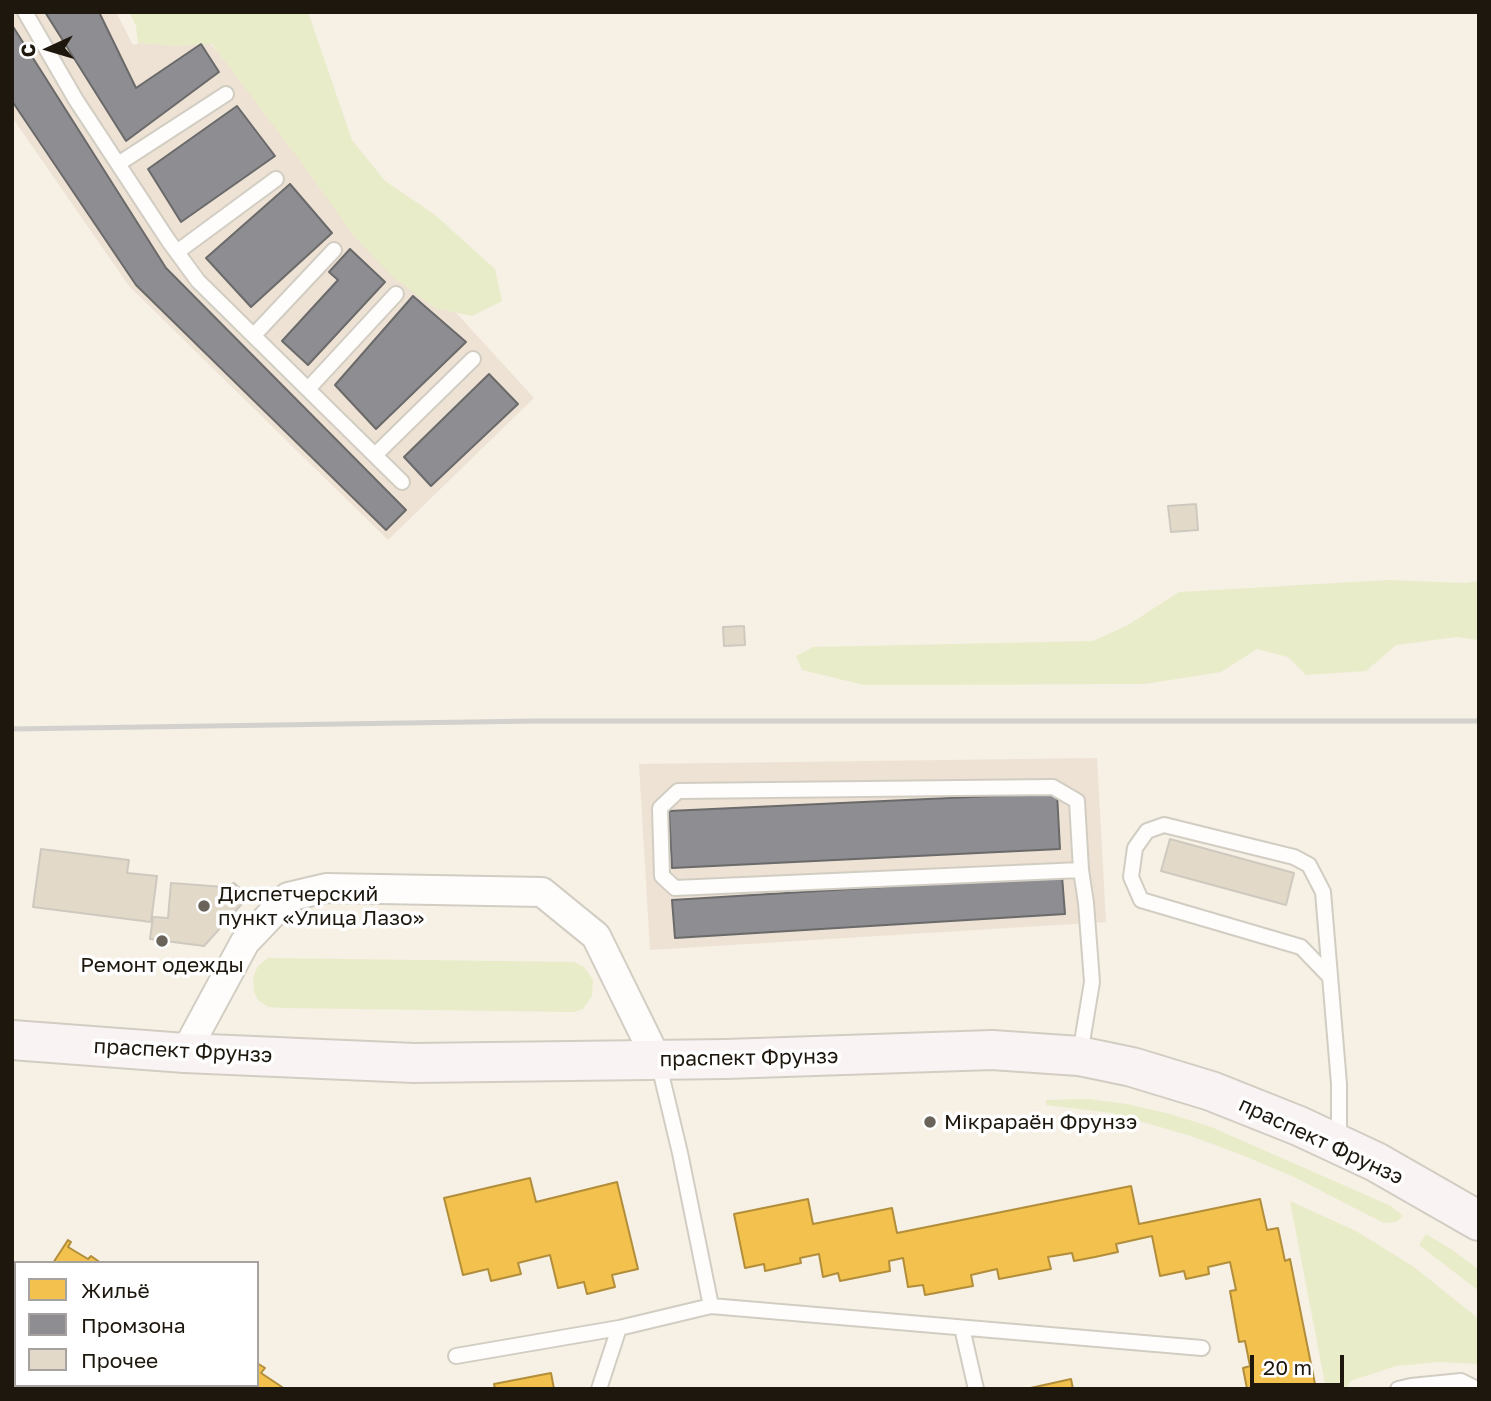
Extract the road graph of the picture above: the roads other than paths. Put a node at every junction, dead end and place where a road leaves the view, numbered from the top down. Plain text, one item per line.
1 (25, 12) edge
2 (226, 94) dead end
3 (118, 164) junction
4 (276, 179) dead end
5 (334, 250) dead end
6 (177, 252) junction
7 (396, 294) dead end
8 (254, 335) junction
9 (472, 359) dead end
10 (308, 389) junction
11 (374, 455) junction
12 (402, 482) dead end
13 (1081, 870) junction
14 (1330, 977) junction
15 (12, 1041) edge
16 (185, 1053) junction
17 (1079, 1056) junction
18 (657, 1060) junction
19 (1339, 1145) junction
20 (1470, 1215) edge
21 (711, 1306) junction
22 (619, 1328) junction
23 (962, 1328) junction
24 (1202, 1348) dead end
25 (456, 1356) dead end
26 (599, 1389) edge
27 (976, 1389) edge
28 (1398, 1389) edge
29 (1477, 1389) edge

1 - 3 lane
2 - 3 lane
3 - 6 lane
4 - 6 lane
5 - 8 lane
6 - 8 lane
7 - 10 lane
8 - 10 lane
9 - 11 lane
10 - 11 lane
11 - 12 lane
13 - 13 lane
13 - 17 lane
14 - 14 lane
14 - 19 lane
15 - 16 main road, праспект Фрунзэ
16 - 18 main road, праспект Фрунзэ
16 - 18 street
17 - 18 main road, праспект Фрунзэ
17 - 19 main road, праспект Фрунзэ
18 - 21 lane
19 - 20 main road, праспект Фрунзэ
21 - 22 lane
21 - 23 lane
22 - 25 lane
22 - 26 lane
23 - 24 lane
23 - 27 lane
28 - 29 lane

